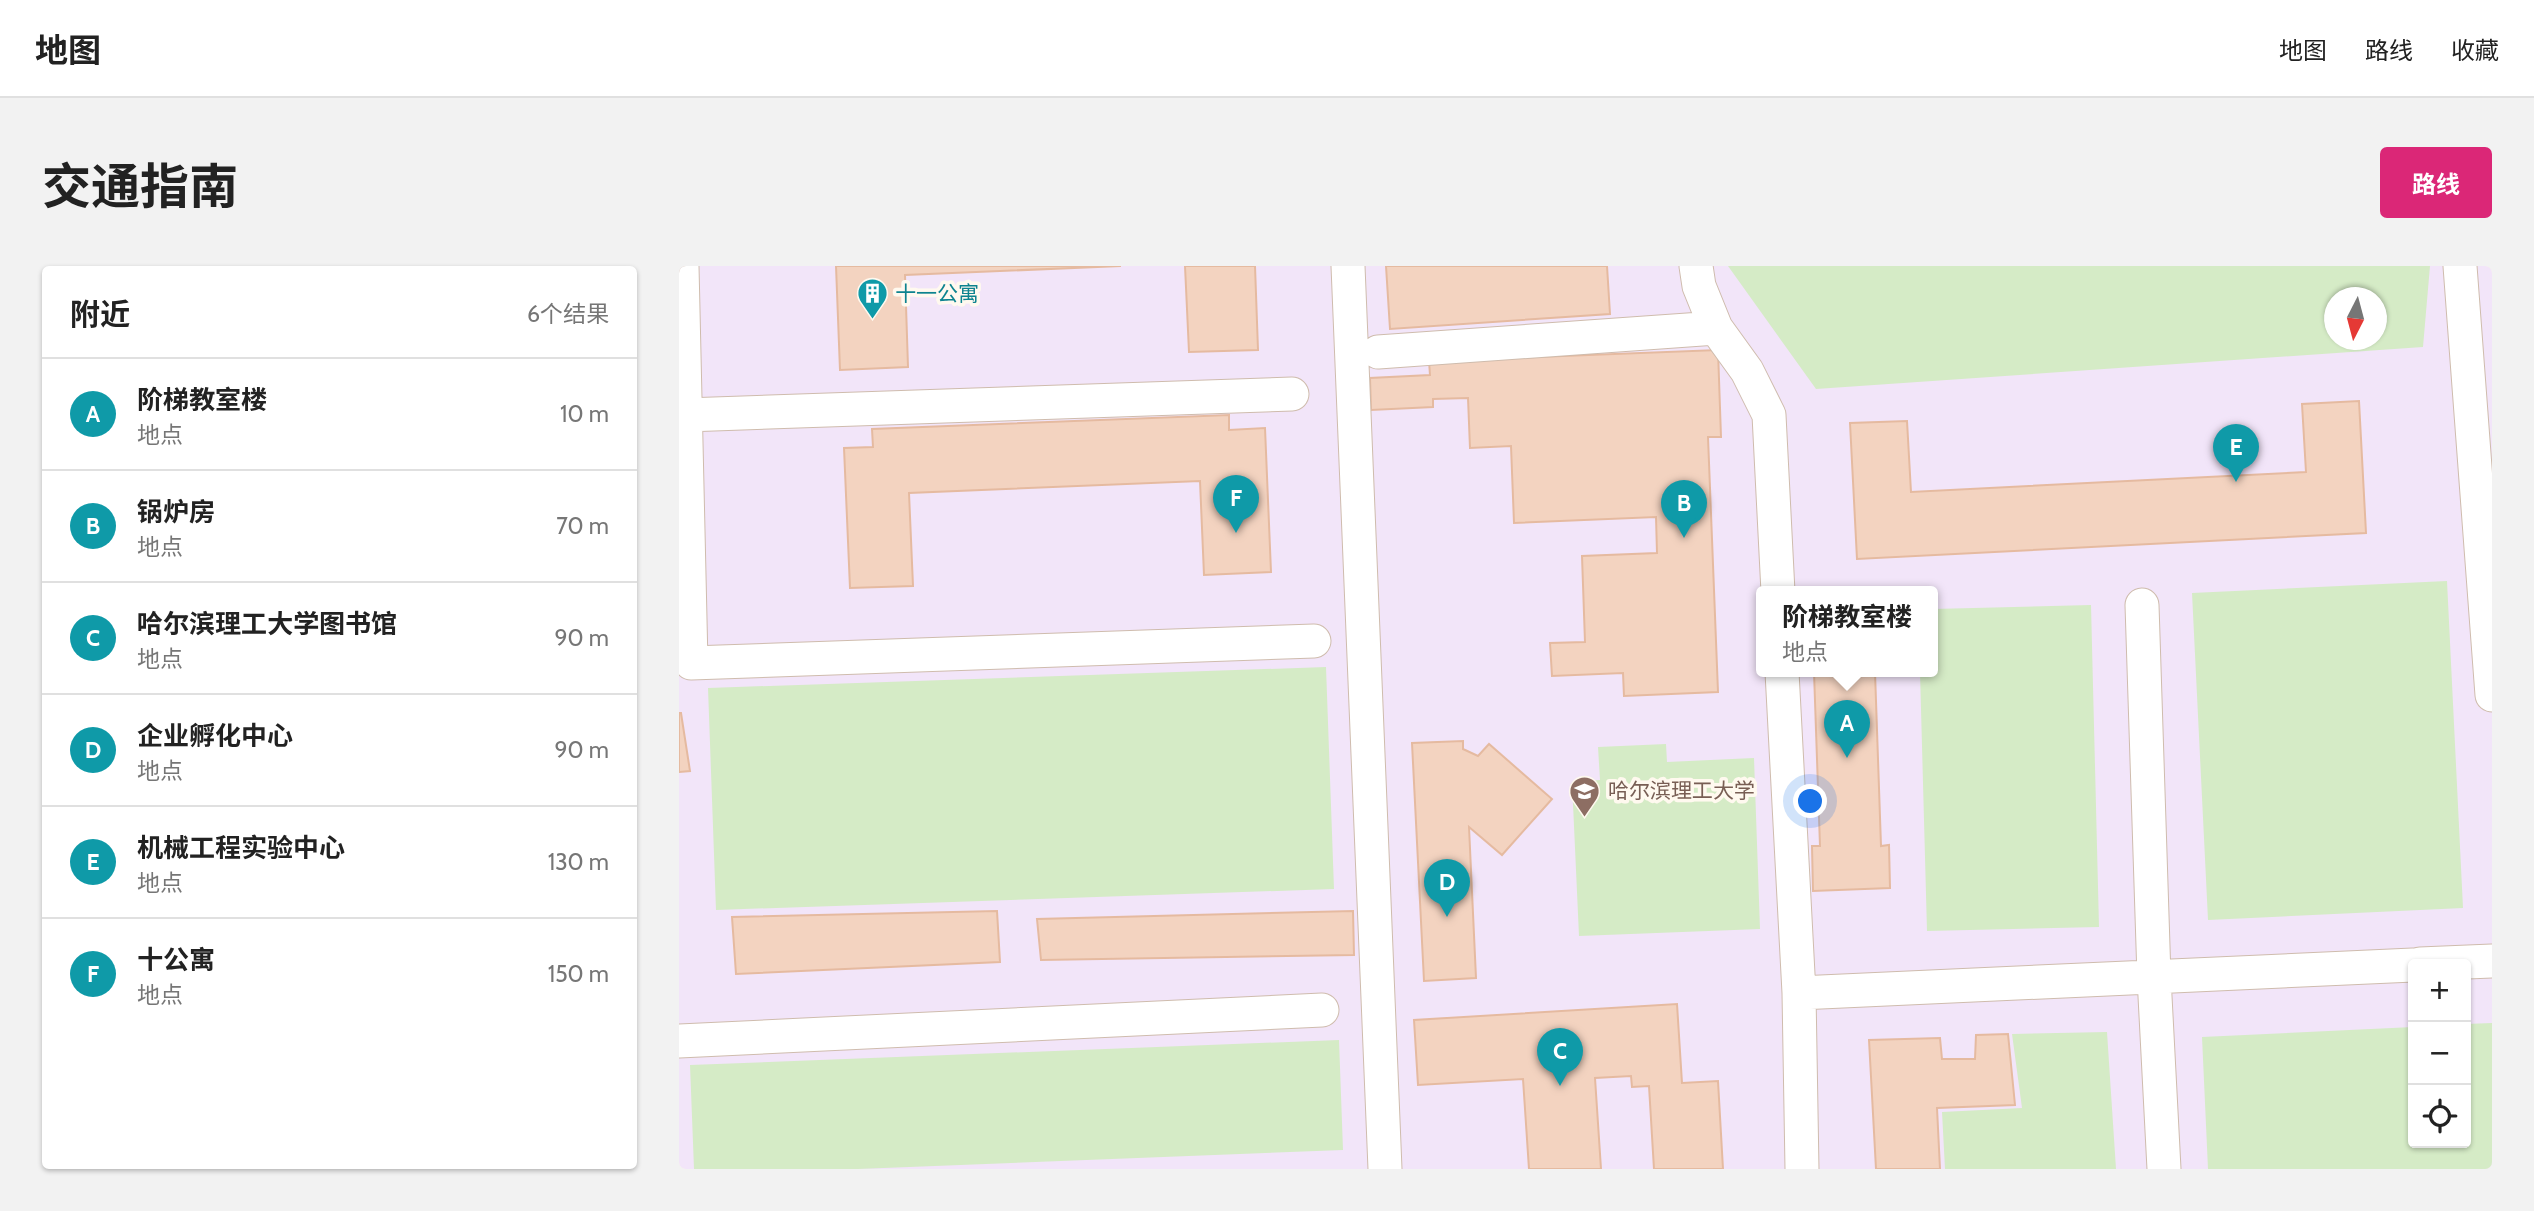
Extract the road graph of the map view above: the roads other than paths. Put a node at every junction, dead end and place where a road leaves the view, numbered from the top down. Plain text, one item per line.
1 (682, 266) edge
2 (1348, 266) edge
3 (1696, 266) edge
4 (2460, 266) edge
5 (1716, 328) junction
6 (1378, 352) dead end
7 (1292, 394) dead end
8 (685, 415) junction
9 (1778, 586) edge
10 (2142, 605) dead end
11 (1314, 641) dead end
12 (685, 663) edge
13 (1782, 677) edge
14 (2492, 695) edge
15 (2492, 961) edge
16 (2471, 962) edge
17 (2408, 965) edge
18 (2154, 976) junction
19 (1799, 993) junction
20 (1322, 1010) dead end
21 (679, 1041) edge
22 (1385, 1169) edge
23 (1802, 1169) edge
24 (2164, 1169) edge

1 - 8 street
2 - 22 street
3 - 5 street
4 - 14 street
5 - 6 street
5 - 9 street
7 - 8 street
8 - 12 street
10 - 18 street
11 - 12 street
13 - 19 street
15 - 16 street
17 - 18 street
18 - 19 street
18 - 24 street
19 - 23 street
20 - 21 street

